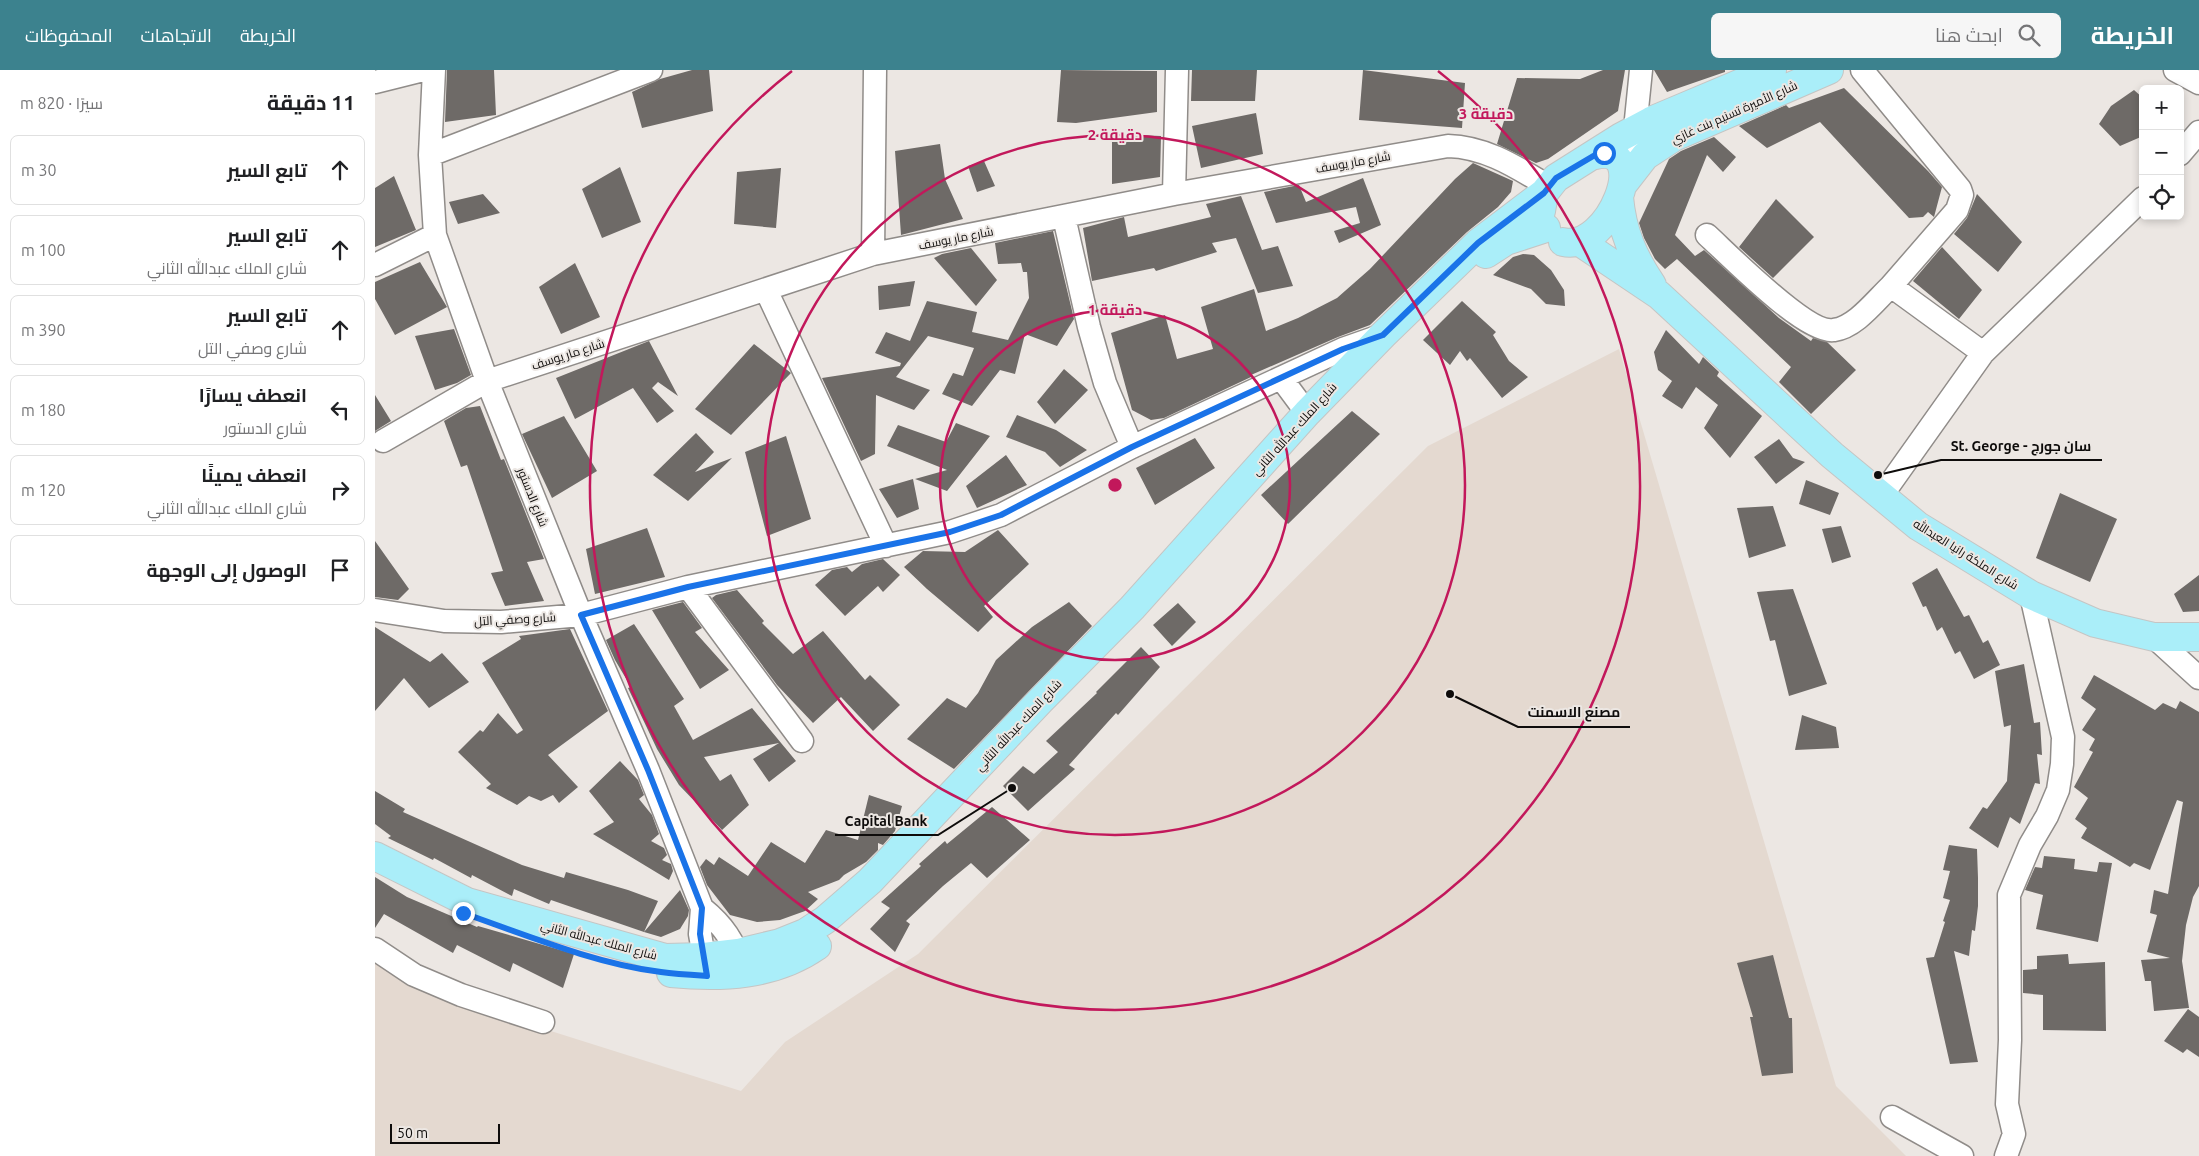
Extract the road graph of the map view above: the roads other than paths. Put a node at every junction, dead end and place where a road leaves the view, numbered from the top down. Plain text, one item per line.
1 (423, 70) edge
2 (434, 70) edge
3 (651, 70) edge
4 (875, 70) edge
5 (1177, 70) edge
6 (1641, 70) edge
7 (1772, 70) edge
8 (1829, 70) edge
9 (1861, 70) edge
10 (2175, 70) edge
11 (375, 82) edge
12 (2199, 83) edge
13 (1635, 129) junction
14 (2199, 132) edge
15 (2184, 149) edge
16 (430, 155) junction
17 (1595, 155) junction
18 (1622, 184) junction
19 (1546, 189) junction
20 (1174, 194) junction
21 (2139, 202) edge
22 (1064, 217) junction
23 (1546, 228) junction
24 (435, 235) junction
25 (1707, 235) dead end
26 (1580, 242) junction
27 (873, 254) junction
28 (375, 265) edge
29 (1891, 286) junction
30 (766, 290) junction
31 (1659, 295) junction
32 (1383, 335) junction
33 (1983, 354) junction
34 (1281, 378) junction
35 (487, 381) junction
36 (1307, 413) junction
37 (383, 441) dead end
38 (1132, 447) junction
39 (1882, 495) junction
40 (886, 546) junction
41 (688, 587) junction
42 (2031, 595) junction
43 (375, 610) edge
44 (581, 615) junction
45 (2154, 637) junction
46 (2199, 637) edge
47 (2199, 678) edge
48 (802, 742) dead end
49 (375, 856) edge
50 (375, 871) edge
51 (702, 908) junction
52 (375, 949) edge
53 (741, 964) junction
54 (705, 967) junction
55 (543, 1022) dead end
56 (1892, 1117) dead end
57 (1962, 1156) edge
58 (2006, 1156) edge

1 - 11 street
2 - 16 street, شارع الدستور
3 - 16 street
4 - 27 street
5 - 20 street
6 - 13 street
7 - 13 main road, شارع الأميرة تسنيم بنت غازي
8 - 18 main road, شارع الأميرة تسنيم بنت غازي
9 - 29 street
10 - 12 street
13 - 17 main road, شارع الأميرة تسنيم بنت غازي
13 - 18 street
14 - 15 street
16 - 24 street, شارع الدستور
17 - 18 main road
17 - 19 main road
18 - 26 main road
18 - 31 main road, شارع الملكة رانيا العبدالله
19 - 20 street, شارع مار يوسف
19 - 23 main road
19 - 32 main road, شارع الملك عبدالله الثاني
20 - 22 street, شارع مار يوسف
21 - 33 street
22 - 27 street, شارع مار يوسف
22 - 38 street
23 - 26 main road
23 - 53 main road, شارع الملك عبدالله الثاني
24 - 28 street
24 - 35 street, شارع الدستور
25 - 29 street
26 - 31 main road, شارع الملكة رانيا العبدالله
27 - 30 street, شارع مار يوسف
29 - 33 street
30 - 35 street, شارع مار يوسف
30 - 40 street
31 - 39 main road, شارع الملكة رانيا العبدالله
32 - 34 street, شارع وصفي التل
32 - 36 main road, شارع الملك عبدالله الثاني
33 - 39 street
34 - 36 street
34 - 38 street, شارع وصفي التل
35 - 37 street, شارع مار يوسف
35 - 44 street, شارع الدستور
36 - 53 main road, شارع الملك عبدالله الثاني
38 - 40 street, شارع وصفي التل
39 - 42 main road, شارع الملكة رانيا العبدالله
40 - 41 street, شارع وصفي التل
41 - 44 street, شارع وصفي التل
41 - 48 street
42 - 45 main road, شارع الملكة رانيا العبدالله
42 - 58 street
43 - 44 street, شارع وصفي التل
44 - 51 street, شارع الدستور
45 - 46 main road, شارع الملكة رانيا العبدالله
45 - 47 street
49 - 54 main road, شارع الملك عبدالله الثاني
50 - 54 main road, شارع الملك عبدالله الثاني
51 - 53 street, شارع الدستور
51 - 54 street, شارع الدستور
52 - 55 street
53 - 54 main road, شارع الملك عبدالله الثاني
56 - 57 street

